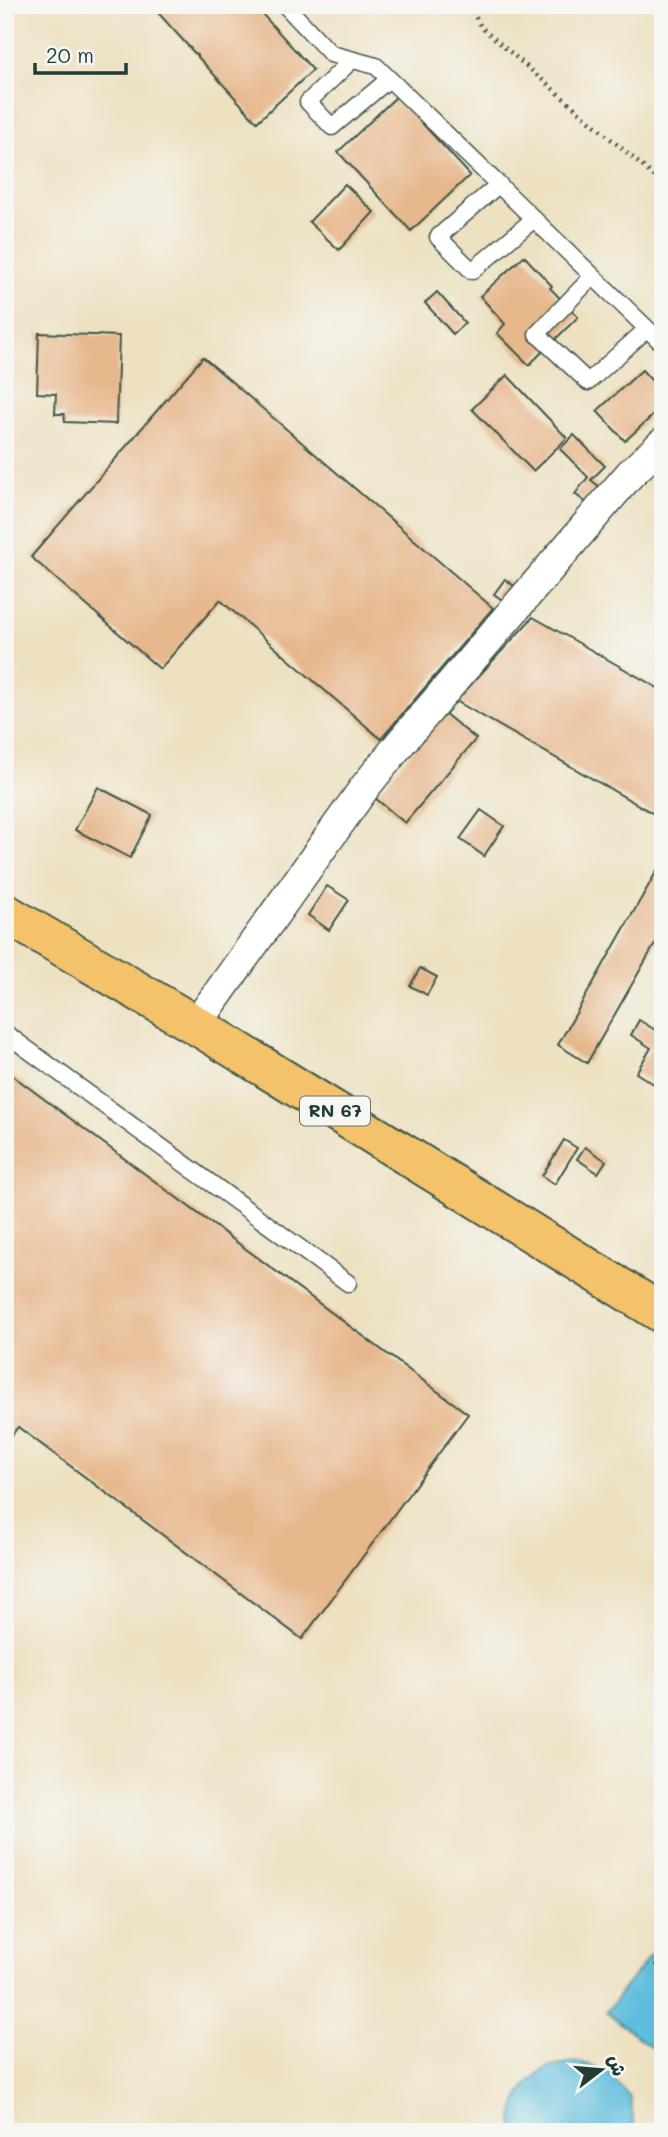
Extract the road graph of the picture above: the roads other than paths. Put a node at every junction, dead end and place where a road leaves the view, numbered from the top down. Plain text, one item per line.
1 (285, 5) edge
2 (352, 60) junction
3 (390, 79) junction
4 (499, 184) junction
5 (534, 219) junction
6 (593, 276) junction
7 (647, 329) junction
8 (663, 344) edge
9 (663, 443) edge
10 (5, 913) edge
11 (195, 1026) junction
12 (5, 1032) edge
13 (348, 1283) dead end
14 (663, 1314) edge

1 - 2 lane
2 - 3 lane
2 - 3 lane
3 - 4 lane
4 - 5 lane
4 - 5 lane
5 - 6 lane
6 - 7 lane
6 - 7 lane
7 - 8 lane
9 - 11 street
10 - 11 main road, RN 67
11 - 14 main road, RN 67
12 - 13 lane

